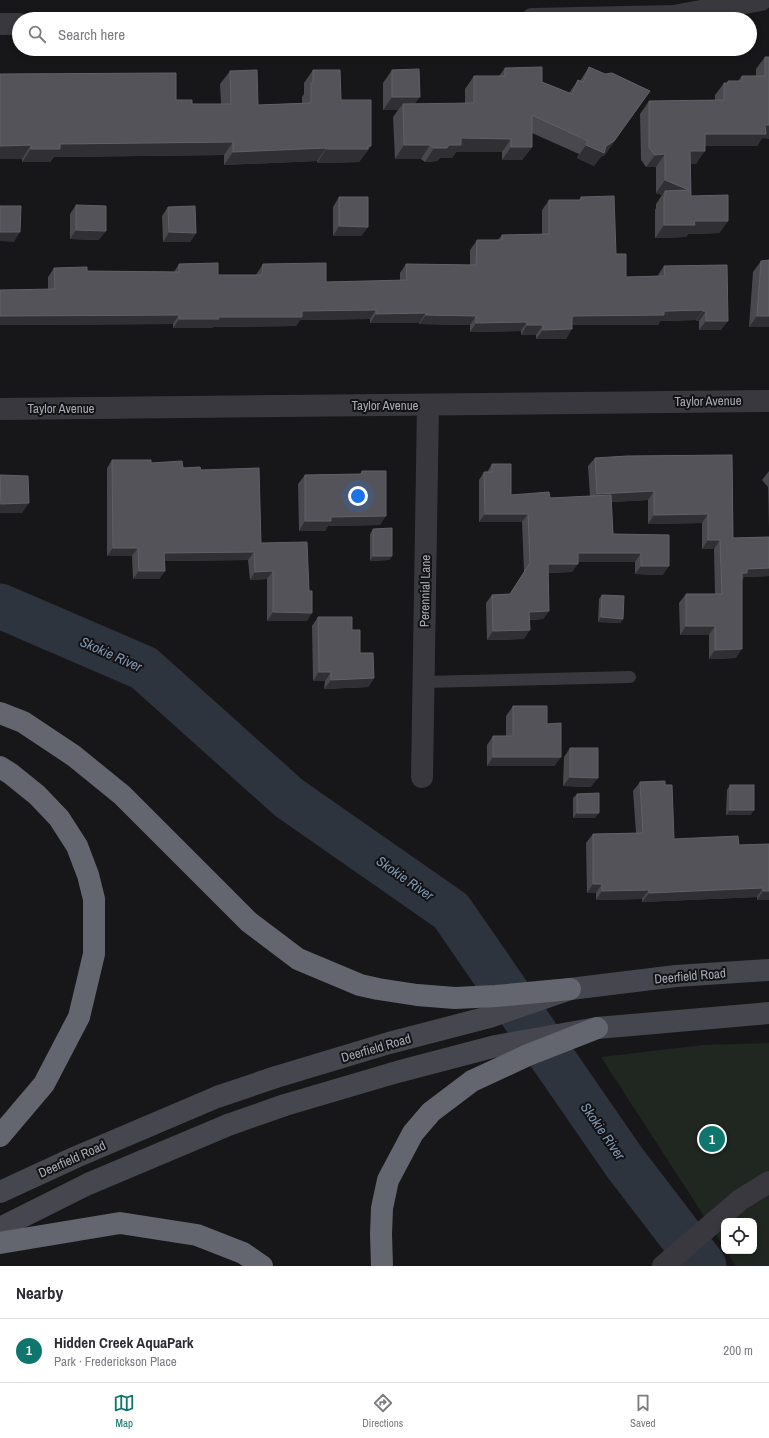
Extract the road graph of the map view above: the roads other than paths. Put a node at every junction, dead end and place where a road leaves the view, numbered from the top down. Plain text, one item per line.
1 (761, 0) edge
2 (696, 12) edge
3 (0, 24) edge
4 (12, 24) edge
5 (769, 401) edge
6 (428, 405) junction
7 (0, 409) edge
8 (630, 678) dead end
9 (423, 682) junction
10 (0, 713) edge
11 (0, 767) edge
12 (422, 778) dead end
13 (769, 970) edge
14 (570, 989) junction
15 (769, 1013) edge
16 (597, 1028) junction
17 (0, 1136) edge
18 (769, 1182) edge
19 (0, 1192) edge
20 (0, 1228) edge
21 (0, 1243) edge
22 (262, 1266) edge
23 (382, 1266) edge
24 (663, 1266) edge

1 - 2 street
3 - 4 street
5 - 6 street, Taylor Avenue
6 - 7 street, Taylor Avenue
6 - 9 street, Perennial Lane
8 - 9 lane
9 - 12 street, Perennial Lane
10 - 14 highway
11 - 17 highway
13 - 14 main road, Deerfield Road
14 - 19 main road, Deerfield Road
15 - 16 main road
16 - 20 main road
16 - 23 highway
18 - 24 street
21 - 22 highway

